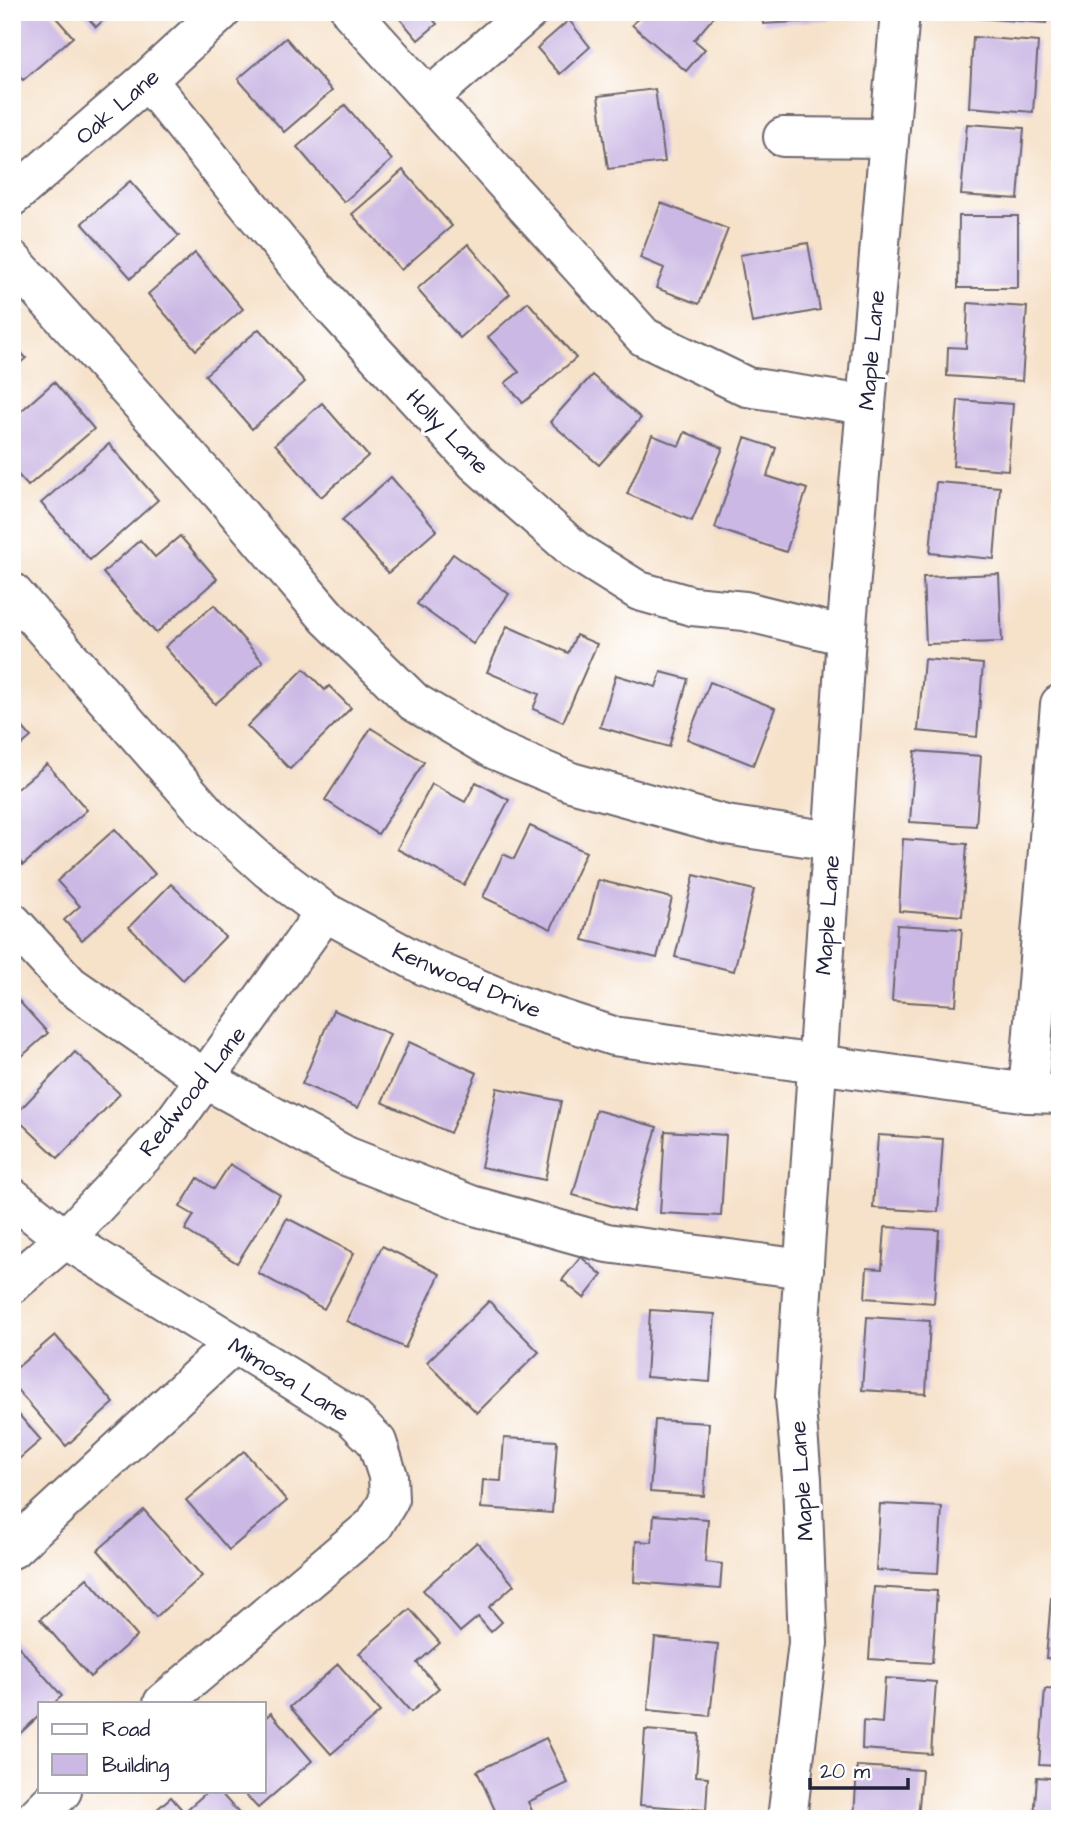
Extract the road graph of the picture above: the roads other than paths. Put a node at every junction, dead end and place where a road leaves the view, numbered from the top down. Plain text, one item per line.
1 (221, 12) edge
2 (351, 12) edge
3 (528, 12) edge
4 (900, 12) edge
5 (147, 80) junction
6 (429, 98) junction
7 (783, 137) dead end
8 (889, 138) junction
9 (12, 197) edge
10 (12, 260) edge
11 (866, 405) junction
12 (12, 592) edge
13 (846, 636) junction
14 (1060, 704) edge
15 (832, 841) junction
16 (325, 912) junction
17 (12, 922) edge
18 (817, 1063) junction
19 (205, 1079) junction
20 (1044, 1093) edge
21 (12, 1198) edge
22 (65, 1239) junction
23 (803, 1269) junction
24 (12, 1284) edge
25 (234, 1344) junction
26 (12, 1549) edge
27 (164, 1702) edge
28 (61, 1792) edge
29 (34, 1819) edge
30 (787, 1819) edge

1 - 5 street, Oak Lane
2 - 6 street
3 - 6 street
4 - 8 street, Maple Lane
5 - 9 street, Oak Lane
5 - 13 street, Holly Lane
6 - 11 street
7 - 8 street
8 - 11 street, Maple Lane
10 - 15 street
11 - 13 street, Maple Lane
12 - 16 street, Kenwood Drive
13 - 15 street, Maple Lane
14 - 20 street
15 - 18 street, Maple Lane
16 - 18 street, Kenwood Drive
16 - 19 street, Redwood Lane
17 - 19 street
18 - 20 street, Kenwood Drive
18 - 23 street, Maple Lane
19 - 22 street, Redwood Lane
19 - 23 street
21 - 22 street, Mimosa Lane
22 - 24 street, Redwood Lane
22 - 25 street, Mimosa Lane
23 - 30 street, Maple Lane
25 - 26 street
25 - 27 street, Mimosa Lane
28 - 29 street

